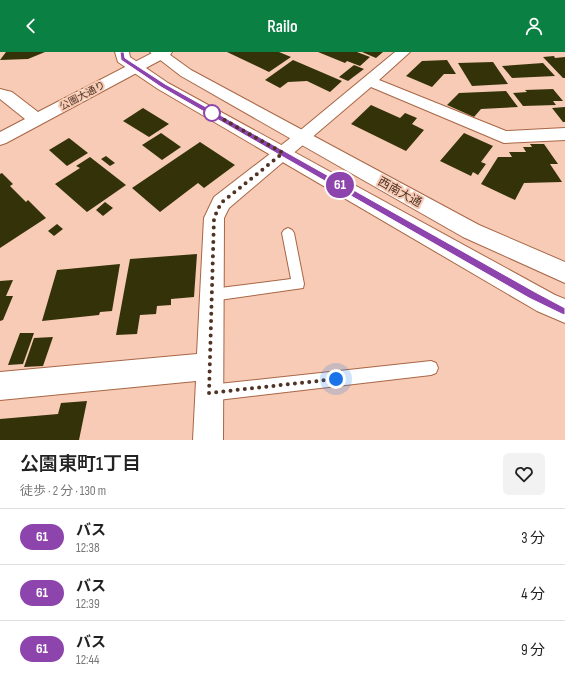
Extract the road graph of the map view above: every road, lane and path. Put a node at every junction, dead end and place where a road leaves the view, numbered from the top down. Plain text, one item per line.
1 (403, 52) edge
2 (161, 53) edge
3 (130, 58) edge
4 (369, 81) junction
5 (0, 94) edge
6 (31, 115) junction
7 (0, 123) edge
8 (565, 134) edge
9 (0, 138) edge
10 (303, 138) junction
11 (283, 153) junction
12 (288, 233) dead end
13 (565, 273) edge
14 (212, 295) junction
15 (565, 311) edge
16 (210, 366) junction
17 (431, 368) dead end
18 (0, 386) edge
19 (209, 393) junction
20 (208, 440) edge

1 - 4 street
2 - 3 street, 公園大通り
2 - 10 street, 西南大通
3 - 6 street, 公園大通り
3 - 11 street, 西南大通
4 - 8 street
4 - 10 street
5 - 6 street
6 - 7 street, 公園大通り
6 - 9 street, 公園大通り
10 - 11 street
10 - 13 street, 西南大通
11 - 14 street
11 - 15 street, 西南大通
12 - 14 lane
14 - 16 street
16 - 18 street
16 - 19 street
17 - 19 lane
19 - 20 street

